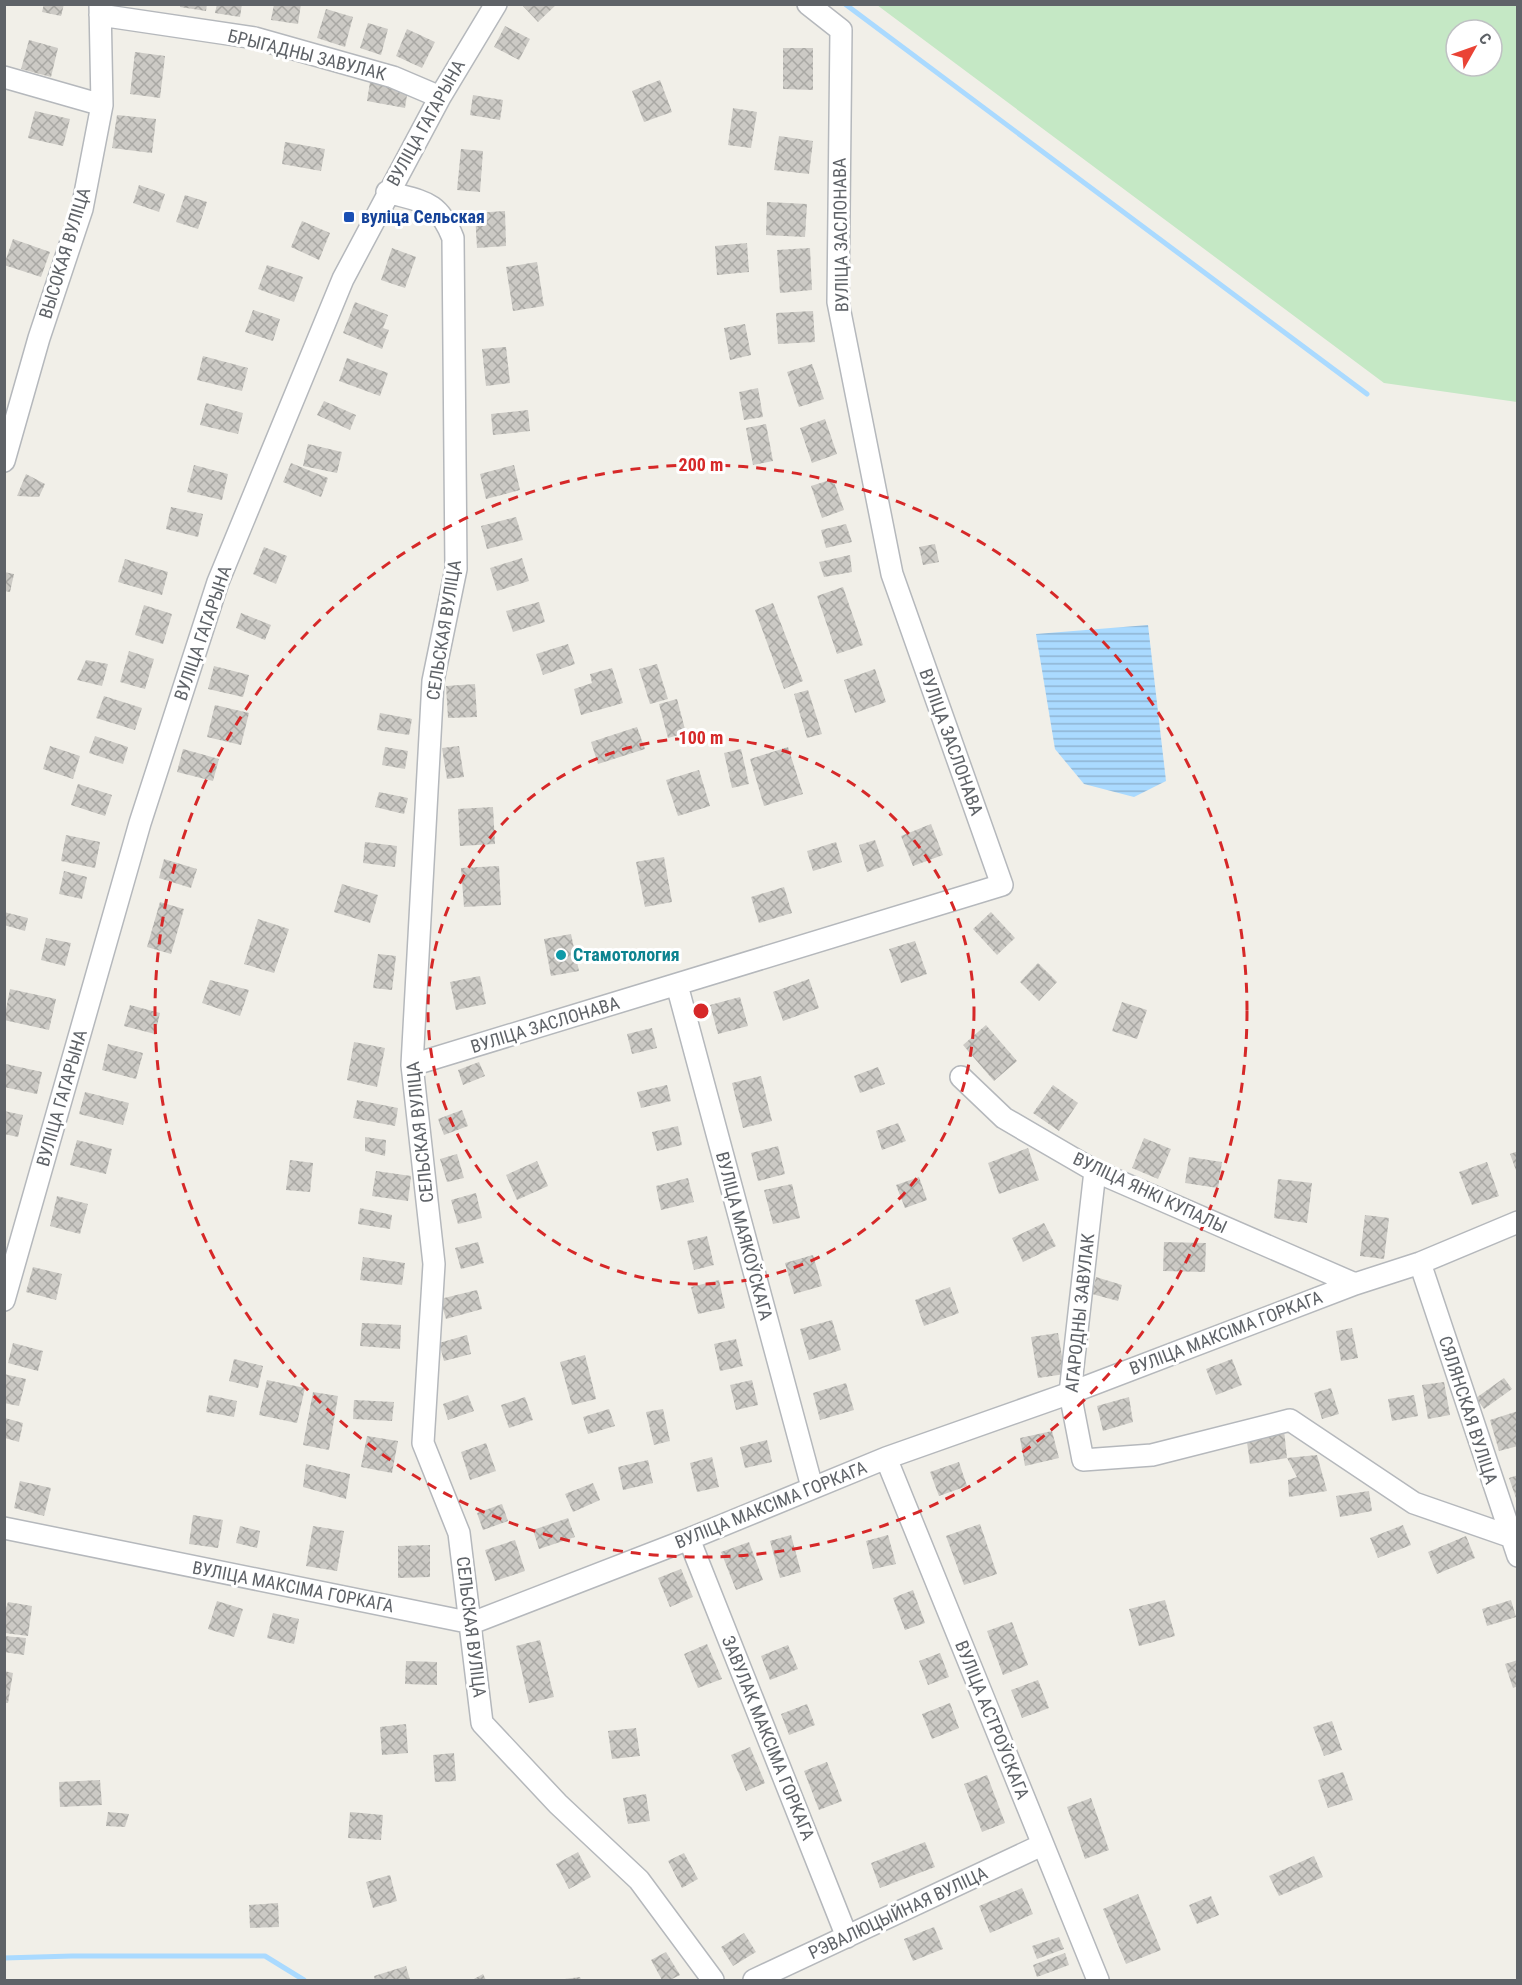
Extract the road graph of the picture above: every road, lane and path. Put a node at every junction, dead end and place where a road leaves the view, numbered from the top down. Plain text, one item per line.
1 (496, 4) edge
2 (808, 4) edge
3 (100, 10) edge
4 (4, 77) edge
5 (440, 97) junction
6 (102, 105) junction
7 (387, 192) junction
8 (4, 461) edge
9 (677, 985) junction
10 (412, 1065) junction
11 (961, 1077) dead end
12 (1095, 1171) junction
13 (1518, 1222) edge
14 (1420, 1263) junction
15 (1355, 1284) junction
16 (4, 1300) edge
17 (1070, 1393) junction
18 (886, 1458) junction
19 (812, 1487) junction
20 (4, 1528) edge
21 (689, 1539) junction
22 (1514, 1546) edge
23 (472, 1623) junction
24 (1042, 1845) junction
25 (847, 1937) junction
26 (713, 1980) edge
27 (754, 1980) edge
28 (1098, 1980) edge

1 - 5 street, ВУЛІЦА ГАГАРЫНА
2 - 9 street, ВУЛІЦА ЗАСЛОНАВА
3 - 5 street, БРЫГАДНЫ ЗАВУЛАК
3 - 6 street, ВЫСОКАЯ ВУЛІЦА
4 - 6 street
5 - 7 street, ВУЛІЦА ГАГАРЫНА
6 - 8 street, ВЫСОКАЯ ВУЛІЦА
7 - 10 street, СЕЛЬСКАЯ ВУЛІЦА
7 - 16 street, ВУЛІЦА ГАГАРЫНА
9 - 10 street, ВУЛІЦА ЗАСЛОНАВА
9 - 19 street, ВУЛІЦА МАЯКОЎСКАГА
10 - 23 street, СЕЛЬСКАЯ ВУЛІЦА
11 - 12 street, ВУЛІЦА ЯНКІ КУПАЛЫ
12 - 15 street, ВУЛІЦА ЯНКІ КУПАЛЫ
12 - 17 street, АГАРОДНЫ ЗАВУЛАК
13 - 14 street, ВУЛІЦА МАКСІМА ГОРКАГА
14 - 15 street, ВУЛІЦА МАКСІМА ГОРКАГА
14 - 22 street, СЯЛЯНСКАЯ ВУЛІЦА
15 - 17 street, ВУЛІЦА МАКСІМА ГОРКАГА
17 - 18 street, ВУЛІЦА МАКСІМА ГОРКАГА
17 - 22 street, АГАРОДНЫ ЗАВУЛАК
18 - 19 street, ВУЛІЦА МАКСІМА ГОРКАГА
18 - 24 street, ВУЛІЦА АСТРОЎСКАГА
19 - 21 street, ВУЛІЦА МАКСІМА ГОРКАГА
20 - 23 street, ВУЛІЦА МАКСІМА ГОРКАГА
21 - 23 street, ВУЛІЦА МАКСІМА ГОРКАГА
21 - 25 street, ЗАВУЛАК МАКСІМА ГОРКАГА
23 - 26 street, СЕЛЬСКАЯ ВУЛІЦА
24 - 25 street, РЭВАЛЮЦЫЙНАЯ ВУЛІЦА
24 - 28 street, ВУЛІЦА АСТРОЎСКАГА
25 - 27 street, РЭВАЛЮЦЫЙНАЯ ВУЛІЦА

